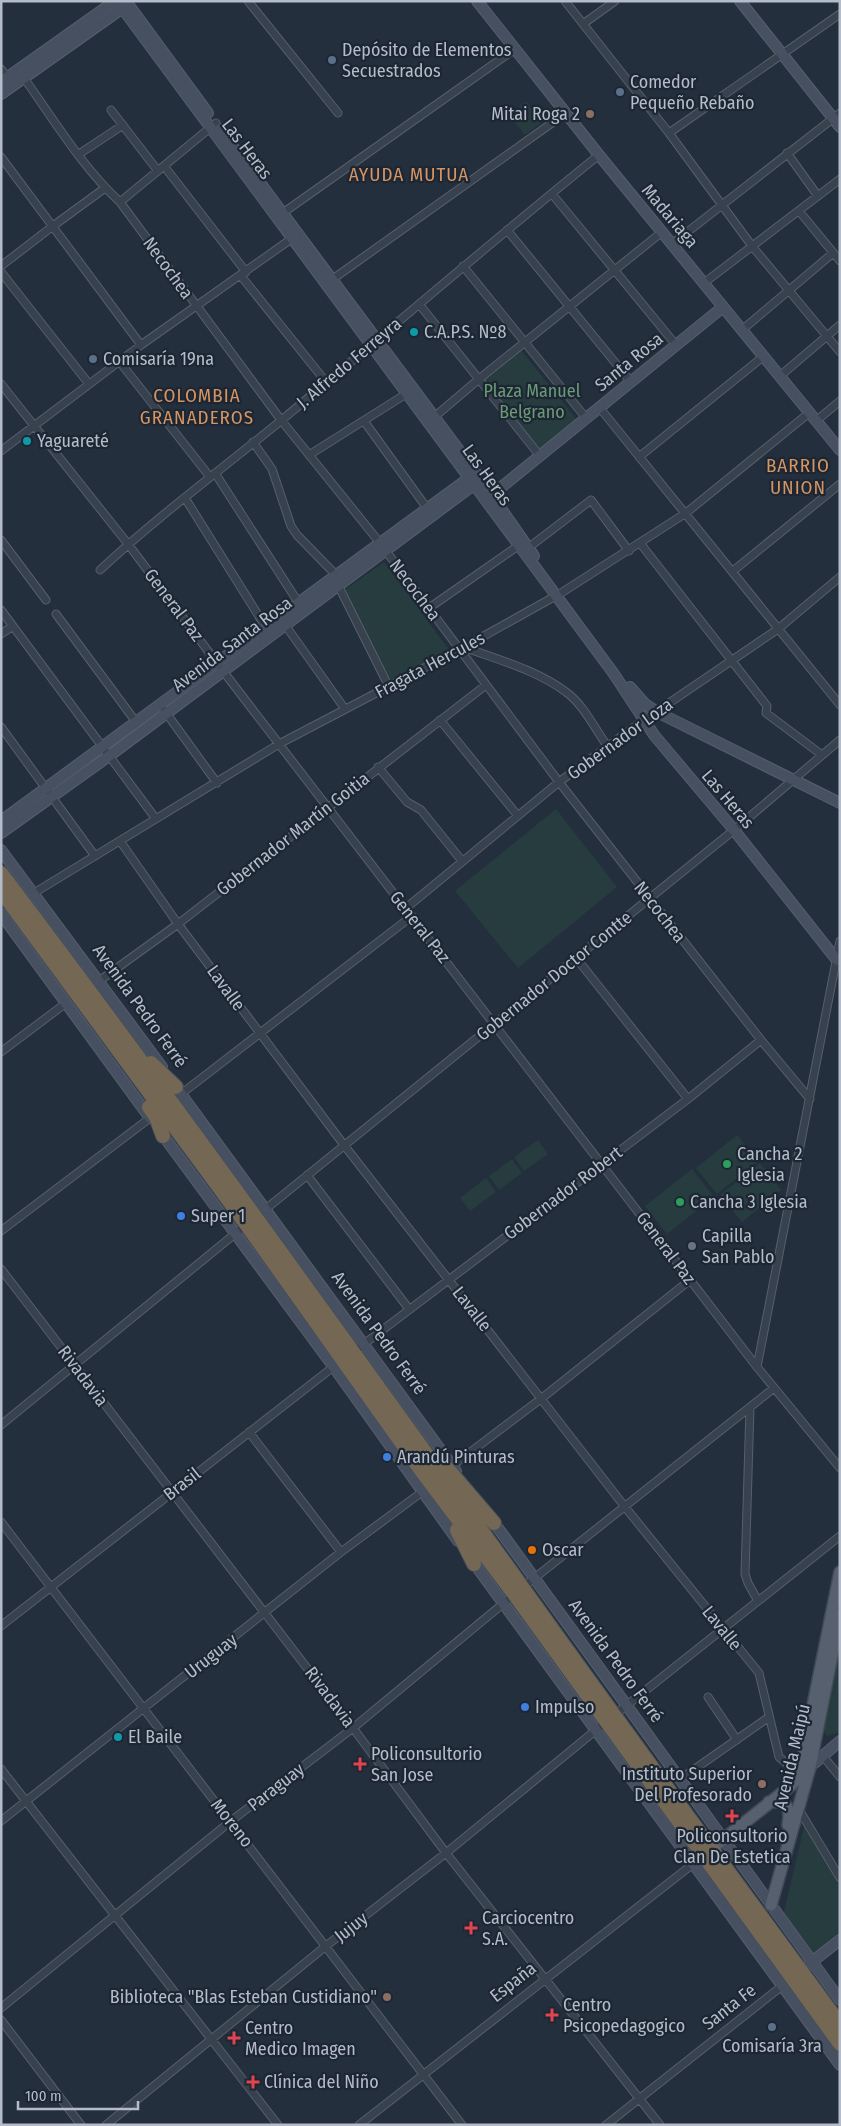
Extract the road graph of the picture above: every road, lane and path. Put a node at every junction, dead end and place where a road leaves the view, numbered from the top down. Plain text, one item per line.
1 (248, 1) edge
2 (477, 1) edge
3 (566, 1) edge
4 (615, 1) edge
5 (740, 1) edge
6 (123, 3) edge
7 (840, 14) edge
8 (583, 24) junction
9 (515, 49) junction
10 (782, 55) junction
11 (3, 76) edge
12 (24, 78) junction
13 (1, 94) edge
14 (111, 110) dead end
15 (566, 112) junction
16 (338, 113) dead end
17 (836, 116) edge
18 (123, 125) junction
19 (213, 125) junction
20 (840, 127) edge
21 (669, 133) junction
22 (79, 154) junction
23 (787, 154) junction
24 (599, 155) junction
25 (1, 157) edge
26 (161, 168) junction
27 (840, 179) edge
28 (105, 188) junction
29 (552, 194) junction
30 (818, 196) junction
31 (120, 202) junction
32 (721, 205) junction
33 (799, 210) junction
34 (280, 215) junction
35 (52, 226) junction
36 (507, 230) junction
37 (662, 232) junction
38 (296, 236) junction
39 (672, 244) junction
40 (752, 246) junction
41 (834, 253) junction
42 (840, 261) edge
43 (1, 266) edge
44 (463, 266) junction
45 (614, 269) junction
46 (1, 272) edge
47 (244, 274) junction
48 (329, 282) junction
49 (704, 283) junction
50 (790, 291) junction
51 (419, 304) junction
52 (570, 305) junction
53 (196, 306) junction
54 (723, 307) junction
55 (840, 325) edge
56 (742, 330) junction
57 (826, 336) junction
58 (525, 342) junction
59 (374, 343) junction
60 (141, 345) junction
61 (676, 345) junction
62 (840, 352) edge
63 (764, 356) junction
64 (119, 361) junction
65 (780, 376) junction
66 (479, 379) junction
67 (326, 382) junction
68 (631, 382) junction
69 (1, 384) edge
70 (89, 384) junction
71 (406, 394) junction
72 (840, 401) edge
73 (599, 407) junction
74 (812, 417) junction
75 (586, 418) junction
76 (281, 420) junction
77 (431, 420) junction
78 (364, 422) junction
79 (35, 426) junction
80 (253, 442) junction
81 (840, 450) edge
82 (1, 451) edge
83 (309, 455) junction
84 (540, 456) junction
85 (639, 457) junction
86 (213, 475) junction
87 (475, 479) junction
88 (840, 484) edge
89 (488, 497) junction
90 (185, 498) junction
91 (430, 512) junction
92 (686, 513) junction
93 (1, 540) edge
94 (640, 543) junction
95 (128, 544) junction
96 (382, 547) junction
97 (523, 547) junction
98 (629, 550) junction
99 (100, 570) dead end
100 (733, 571) junction
101 (840, 577) edge
102 (337, 580) junction
103 (558, 595) junction
104 (46, 600) dead end
105 (298, 602) junction
106 (429, 608) junction
107 (1, 610) edge
108 (56, 614) dead end
109 (282, 621) junction
110 (13, 626) junction
111 (265, 626) junction
112 (778, 628) junction
113 (1, 634) edge
114 (462, 648) junction
115 (732, 659) junction
116 (220, 666) junction
117 (486, 685) junction
118 (389, 687) junction
119 (160, 704) junction
120 (840, 705) edge
121 (345, 709) junction
122 (657, 712) junction
123 (166, 713) junction
124 (440, 720) junction
125 (644, 720) junction
126 (136, 722) junction
127 (1, 727) edge
128 (840, 740) edge
129 (279, 744) junction
130 (102, 747) junction
131 (608, 747) junction
132 (822, 754) junction
133 (109, 756) junction
134 (378, 767) junction
135 (794, 780) junction
136 (559, 782) junction
137 (217, 783) junction
138 (46, 788) junction
139 (53, 797) junction
140 (840, 803) edge
141 (328, 806) junction
142 (518, 816) junction
143 (156, 819) junction
144 (1, 821) edge
145 (734, 830) junction
146 (1, 833) edge
147 (120, 841) junction
148 (1, 850) edge
149 (95, 856) junction
150 (462, 861) junction
151 (1, 873) edge
152 (1, 891) edge
153 (34, 893) junction
154 (649, 899) junction
155 (406, 908) junction
156 (412, 916) junction
157 (2, 918) edge
158 (178, 924) junction
159 (840, 941) edge
160 (577, 959) junction
161 (838, 960) edge
162 (87, 986) junction
163 (66, 1003) junction
164 (495, 1024) junction
165 (260, 1035) junction
166 (760, 1040) junction
167 (1, 1052) edge
168 (179, 1091) junction
169 (688, 1099) junction
170 (810, 1099) junction
171 (150, 1118) junction
172 (163, 1136) junction
173 (344, 1145) junction
174 (602, 1164) junction
175 (307, 1175) junction
176 (250, 1221) junction
177 (1, 1231) edge
178 (1, 1269) edge
179 (449, 1280) junction
180 (690, 1280) junction
181 (409, 1310) junction
182 (348, 1355) junction
183 (75, 1365) junction
184 (757, 1367) junction
185 (774, 1388) junction
186 (542, 1398) junction
187 (750, 1408) junction
188 (396, 1410) junction
189 (1, 1425) edge
190 (249, 1432) junction
191 (452, 1466) junction
192 (840, 1468) edge
193 (424, 1473) junction
194 (422, 1492) junction
195 (171, 1493) junction
196 (626, 1507) junction
197 (1, 1522) edge
198 (494, 1523) junction
199 (840, 1536) edge
200 (341, 1552) junction
201 (474, 1564) junction
202 (840, 1572) edge
203 (534, 1579) junction
204 (51, 1586) junction
205 (513, 1595) junction
206 (758, 1601) junction
207 (266, 1613) junction
208 (840, 1615) edge
209 (1, 1626) edge
210 (723, 1629) junction
211 (832, 1654) edge
212 (708, 1697) dead end
213 (144, 1708) junction
214 (769, 1717) junction
215 (611, 1718) junction
216 (353, 1728) junction
217 (737, 1740) junction
218 (840, 1741) edge
219 (822, 1755) junction
220 (810, 1767) junction
221 (1, 1769) edge
222 (840, 1777) edge
223 (804, 1778) junction
224 (679, 1780) junction
225 (26, 1801) junction
226 (769, 1802) junction
227 (798, 1808) junction
228 (1, 1820) edge
229 (231, 1821) junction
230 (708, 1852) junction
231 (446, 1853) junction
232 (780, 1872) junction
233 (840, 1878) edge
234 (771, 1906) junction
235 (116, 1914) junction
236 (840, 1940) edge
237 (326, 1946) junction
238 (812, 1962) junction
239 (792, 1978) junction
240 (545, 1979) junction
241 (840, 2000) edge
242 (1, 2008) edge
243 (1, 2020) edge
244 (840, 2024) edge
245 (211, 2039) junction
246 (840, 2044) edge
247 (840, 2065) edge
248 (424, 2074) junction
249 (639, 2099) junction
250 (81, 2125) edge
251 (106, 2125) edge
252 (278, 2125) edge
253 (359, 2125) edge
254 (462, 2125) edge
255 (606, 2125) edge
256 (660, 2125) edge

1 - 16 street
2 - 9 main road, Madariaga
3 - 8 street
4 - 8 street
5 - 10 main road
6 - 11 main road
6 - 12 main road
6 - 19 main road, Las Heras
7 - 10 street
8 - 21 street
9 - 15 main road, Madariaga
9 - 34 street
10 - 17 main road
10 - 21 street
12 - 13 main road
12 - 22 street, Necochea
14 - 18 street
15 - 24 main road, Madariaga
15 - 48 street
17 - 20 main road
17 - 23 street
18 - 22 street
18 - 26 street
19 - 26 street
19 - 34 main road, Las Heras
21 - 32 street
22 - 28 street, Necochea
23 - 30 street
23 - 32 street
24 - 29 street, J. Alfredo Ferreyra
24 - 37 main road, Madariaga
25 - 35 street
26 - 31 street
26 - 47 street
27 - 30 street
28 - 31 street, Necochea
28 - 35 street
29 - 36 street, J. Alfredo Ferreyra
29 - 45 street
30 - 33 street
31 - 53 street, Necochea
32 - 39 street
32 - 40 street
33 - 40 street
33 - 41 street
34 - 38 main road, Las Heras
35 - 43 street
35 - 60 street
36 - 44 street, J. Alfredo Ferreyra
36 - 52 street
37 - 39 main road, Madariaga
37 - 45 street
38 - 47 street
38 - 48 main road, Las Heras
39 - 49 main road, Madariaga
40 - 49 street
40 - 50 street
41 - 42 street
41 - 50 street
44 - 51 street, J. Alfredo Ferreyra
44 - 58 street
45 - 52 street
45 - 61 street
46 - 70 street
47 - 53 street
47 - 67 street
48 - 59 main road, Las Heras
49 - 54 main road, Madariaga
50 - 56 street
50 - 57 street
51 - 59 street, J. Alfredo Ferreyra
51 - 66 street
52 - 58 street
52 - 68 street
53 - 60 street
53 - 76 street, Necochea
54 - 56 main road, Madariaga
54 - 61 main road, Santa Rosa
55 - 57 street
56 - 63 main road, Madariaga
57 - 62 street
57 - 65 street
58 - 66 street
58 - 75 street
59 - 67 street, J. Alfredo Ferreyra
59 - 71 main road, Las Heras
59 - 77 main road, Las Heras
60 - 64 street
61 - 68 main road, Santa Rosa
63 - 65 main road, Madariaga
63 - 85 street
64 - 70 street
64 - 86 street
65 - 74 main road, Madariaga
66 - 77 street
66 - 84 street
67 - 76 street, J. Alfredo Ferreyra
68 - 73 main road, Santa Rosa
69 - 79 street, General Paz
70 - 79 street
71 - 77 main road, Las Heras
71 - 78 street
72 - 74 street, Fragata Hercules
73 - 75 main road, Santa Rosa
73 - 85 street
74 - 81 main road, Madariaga
74 - 92 street, Fragata Hercules
75 - 84 main road, Santa Rosa
76 - 80 street, J. Alfredo Ferreyra
76 - 83 street, Necochea
77 - 87 main road, Las Heras
78 - 83 street
78 - 91 street
79 - 82 street
79 - 95 street, General Paz
80 - 86 street, J. Alfredo Ferreyra
80 - 102 street
83 - 96 street, Necochea
84 - 89 main road, Santa Rosa
85 - 92 street
86 - 90 street, J. Alfredo Ferreyra
86 - 105 street
87 - 89 main road, Las Heras
87 - 91 main road, Avenida Santa Rosa
88 - 100 street
89 - 97 main road, Las Heras
90 - 95 street, J. Alfredo Ferreyra
90 - 111 street
91 - 96 main road, Avenida Santa Rosa
92 - 94 street, Fragata Hercules
92 - 100 street
93 - 104 street
94 - 98 street, Fragata Hercules
94 - 115 street
95 - 99 street, J. Alfredo Ferreyra
95 - 116 street, General Paz
96 - 102 main road, Avenida Santa Rosa
96 - 106 street, Necochea
97 - 98 street
97 - 103 main road, Las Heras
97 - 106 street
98 - 103 street, Fragata Hercules
100 - 112 street
101 - 112 street, Gobernador Loza
102 - 105 main road, Avenida Santa Rosa
102 - 109 main road, Avenida Santa Rosa
102 - 118 street
103 - 114 street, Fragata Hercules
103 - 122 main road, Las Heras
103 - 125 main road, Las Heras
105 - 109 main road, Avenida Santa Rosa
106 - 114 street, Necochea
107 - 110 street
108 - 126 street
109 - 111 main road, Avenida Santa Rosa
109 - 116 main road, Avenida Santa Rosa
109 - 121 street
110 - 113 street
110 - 130 street
111 - 116 main road, Avenida Santa Rosa
112 - 115 street, Gobernador Loza
112 - 120 street
114 - 117 street, Necochea
114 - 118 street, Fragata Hercules
114 - 131 street
115 - 122 street, Gobernador Loza
115 - 132 street
116 - 119 main road, Avenida Santa Rosa
116 - 123 main road, Avenida Santa Rosa
116 - 129 street, General Paz
117 - 124 street, Gobernador Martín Goitia
117 - 136 street, Necochea
118 - 121 street, Fragata Hercules
119 - 123 street
119 - 126 main road, Avenida Santa Rosa
121 - 129 street, Fragata Hercules
122 - 125 street, Gobernador Loza
122 - 135 main road, Las Heras
123 - 133 main road, Avenida Santa Rosa
123 - 137 street
124 - 134 street, Gobernador Martín Goitia
124 - 142 street
125 - 131 street, Gobernador Loza
125 - 145 main road, Las Heras
126 - 130 main road, Avenida Santa Rosa
127 - 138 street
128 - 132 street, Gobernador Doctor Contte
129 - 137 street, Fragata Hercules
129 - 141 street, General Paz
130 - 133 street
130 - 138 main road, Avenida Santa Rosa
131 - 136 street, Gobernador Loza
132 - 135 street, Gobernador Doctor Contte
133 - 139 main road, Avenida Santa Rosa
133 - 143 street
134 - 141 street, Gobernador Martín Goitia
134 - 150 street
135 - 140 main road, Las Heras
135 - 145 street, Gobernador Doctor Contte
136 - 142 street, Gobernador Loza
136 - 154 street, Necochea
137 - 143 street, Fragata Hercules
138 - 139 street
138 - 144 main road, Avenida Santa Rosa
139 - 146 main road, Avenida Santa Rosa
139 - 149 street
141 - 155 street, General Paz
141 - 158 street, Gobernador Martín Goitia
142 - 150 street, Gobernador Loza
143 - 147 street, Fragata Hercules
145 - 154 street, Gobernador Doctor Contte
145 - 161 main road, Las Heras
147 - 149 street, Fragata Hercules
147 - 158 street, Lavalle
148 - 153 main road, Avenida Pedro Ferré
149 - 153 street, Fragata Hercules
150 - 155 street, Gobernador Loza
151 - 162 highway, Avenida Pedro Ferré
152 - 162 highway, Avenida Pedro Ferré
153 - 162 main road, Avenida Pedro Ferré
154 - 160 street, Gobernador Doctor Contte
154 - 166 street, Necochea
155 - 156 street, General Paz
156 - 164 street, General Paz
156 - 165 street
157 - 163 main road, Avenida Pedro Ferré
158 - 162 street, Gobernador Martín Goitia
158 - 165 street, Lavalle
159 - 161 street
160 - 164 street, Gobernador Doctor Contte
160 - 169 street
161 - 170 street
162 - 168 highway
162 - 172 highway
162 - 176 highway, Avenida Pedro Ferré
163 - 167 street
163 - 171 main road, Avenida Pedro Ferré
164 - 173 street, Gobernador Doctor Contte
164 - 174 street, General Paz
165 - 168 street
165 - 173 street, Lavalle
166 - 169 street, Gobernador Robert
166 - 170 street, Necochea
168 - 176 main road, Avenida Pedro Ferré
169 - 174 street, Gobernador Robert
170 - 184 street
171 - 172 main road, Avenida Pedro Ferré
171 - 177 street
172 - 176 main road, Avenida Pedro Ferré
173 - 175 street, Gobernador Doctor Contte
173 - 179 street, Lavalle
174 - 179 street, Gobernador Robert
174 - 180 street, General Paz
175 - 176 street, Gobernador Doctor Contte
175 - 181 street
176 - 182 highway, Avenida Pedro Ferré
176 - 182 main road, Avenida Pedro Ferré
176 - 183 street, Gobernador Doctor Contte
178 - 183 street, Rivadavia
179 - 181 street, Gobernador Robert
179 - 186 street, Lavalle
180 - 184 street, General Paz
180 - 186 street
181 - 182 street, Gobernador Robert
182 - 188 highway, Avenida Pedro Ferré
182 - 190 street, Brasil
182 - 191 main road, Avenida Pedro Ferré
182 - 193 highway, Avenida Pedro Ferré
182 - 194 main road, Avenida Pedro Ferré
183 - 189 street, Gobernador Doctor Contte
183 - 195 street, Rivadavia
184 - 185 street, General Paz
185 - 187 street, Paraguay
185 - 192 street, General Paz
186 - 191 street
186 - 196 street, Lavalle
187 - 196 street, Paraguay
187 - 206 street
188 - 198 highway
188 - 205 highway, Avenida Pedro Ferré
190 - 195 street, Brasil
190 - 200 street
191 - 198 main road, Avenida Pedro Ferré
193 - 201 highway
193 - 205 highway, Avenida Pedro Ferré
194 - 200 street, Uruguay
194 - 201 main road, Avenida Pedro Ferré
195 - 204 street, Brasil
195 - 207 street, Rivadavia
196 - 203 street, Paraguay
196 - 210 street, Lavalle
197 - 204 street, Moreno
198 - 203 main road, Avenida Pedro Ferré
199 - 206 street, Jujuy
200 - 207 street, Uruguay
201 - 205 main road, Avenida Pedro Ferré
202 - 211 main road, Avenida Maipú
203 - 205 street, Paraguay
203 - 215 main road, Avenida Pedro Ferré
204 - 209 street, Brasil
204 - 213 street, Moreno
205 - 215 highway, Avenida Pedro Ferré
205 - 215 main road, Avenida Pedro Ferré
205 - 216 street, Paraguay
206 - 210 street, Jujuy
207 - 213 street, Uruguay
207 - 216 street, Rivadavia
208 - 211 main road, Avenida Maipú
210 - 214 street, Lavalle
210 - 215 street, Jujuy
211 - 220 main road, Avenida Maipú
211 - 223 main road, Avenida Maipú
212 - 217 street
213 - 225 street, Uruguay
213 - 229 street, Moreno
214 - 217 street
214 - 223 street, Lavalle
215 - 224 main road, Avenida Pedro Ferré
215 - 230 highway, Avenida Pedro Ferré
215 - 230 main road, Avenida Pedro Ferré
215 - 231 street, Jujuy
216 - 229 street, Paraguay
216 - 231 street, Rivadavia
217 - 224 street
218 - 219 main road
219 - 220 main road
219 - 222 street
220 - 223 main road
221 - 225 street
223 - 226 main road
223 - 227 main road, Avenida Maipú
224 - 230 main road, Avenida Pedro Ferré
225 - 228 street, Uruguay
225 - 235 street
226 - 230 main road
226 - 232 main road
227 - 232 main road, Avenida Maipú
227 - 233 street
229 - 235 street, Paraguay
229 - 237 street, Moreno
230 - 234 main road
230 - 239 highway
230 - 239 main road
230 - 240 street, España
231 - 237 street, Jujuy
231 - 240 street, Rivadavia
232 - 234 main road, Avenida Maipú
234 - 238 main road
235 - 242 street, Paraguay
235 - 245 street
236 - 238 main road
237 - 245 street, Jujuy
237 - 248 street, Moreno
238 - 239 main road
238 - 241 main road
239 - 244 highway
239 - 246 highway
239 - 247 main road
239 - 249 street, Santa Fe
240 - 248 street, España
240 - 249 street, Rivadavia
243 - 250 street
245 - 251 street, Jujuy
245 - 252 street
248 - 253 street, España
248 - 254 street, Moreno
249 - 255 street, Santa Fe
249 - 256 street, Rivadavia

